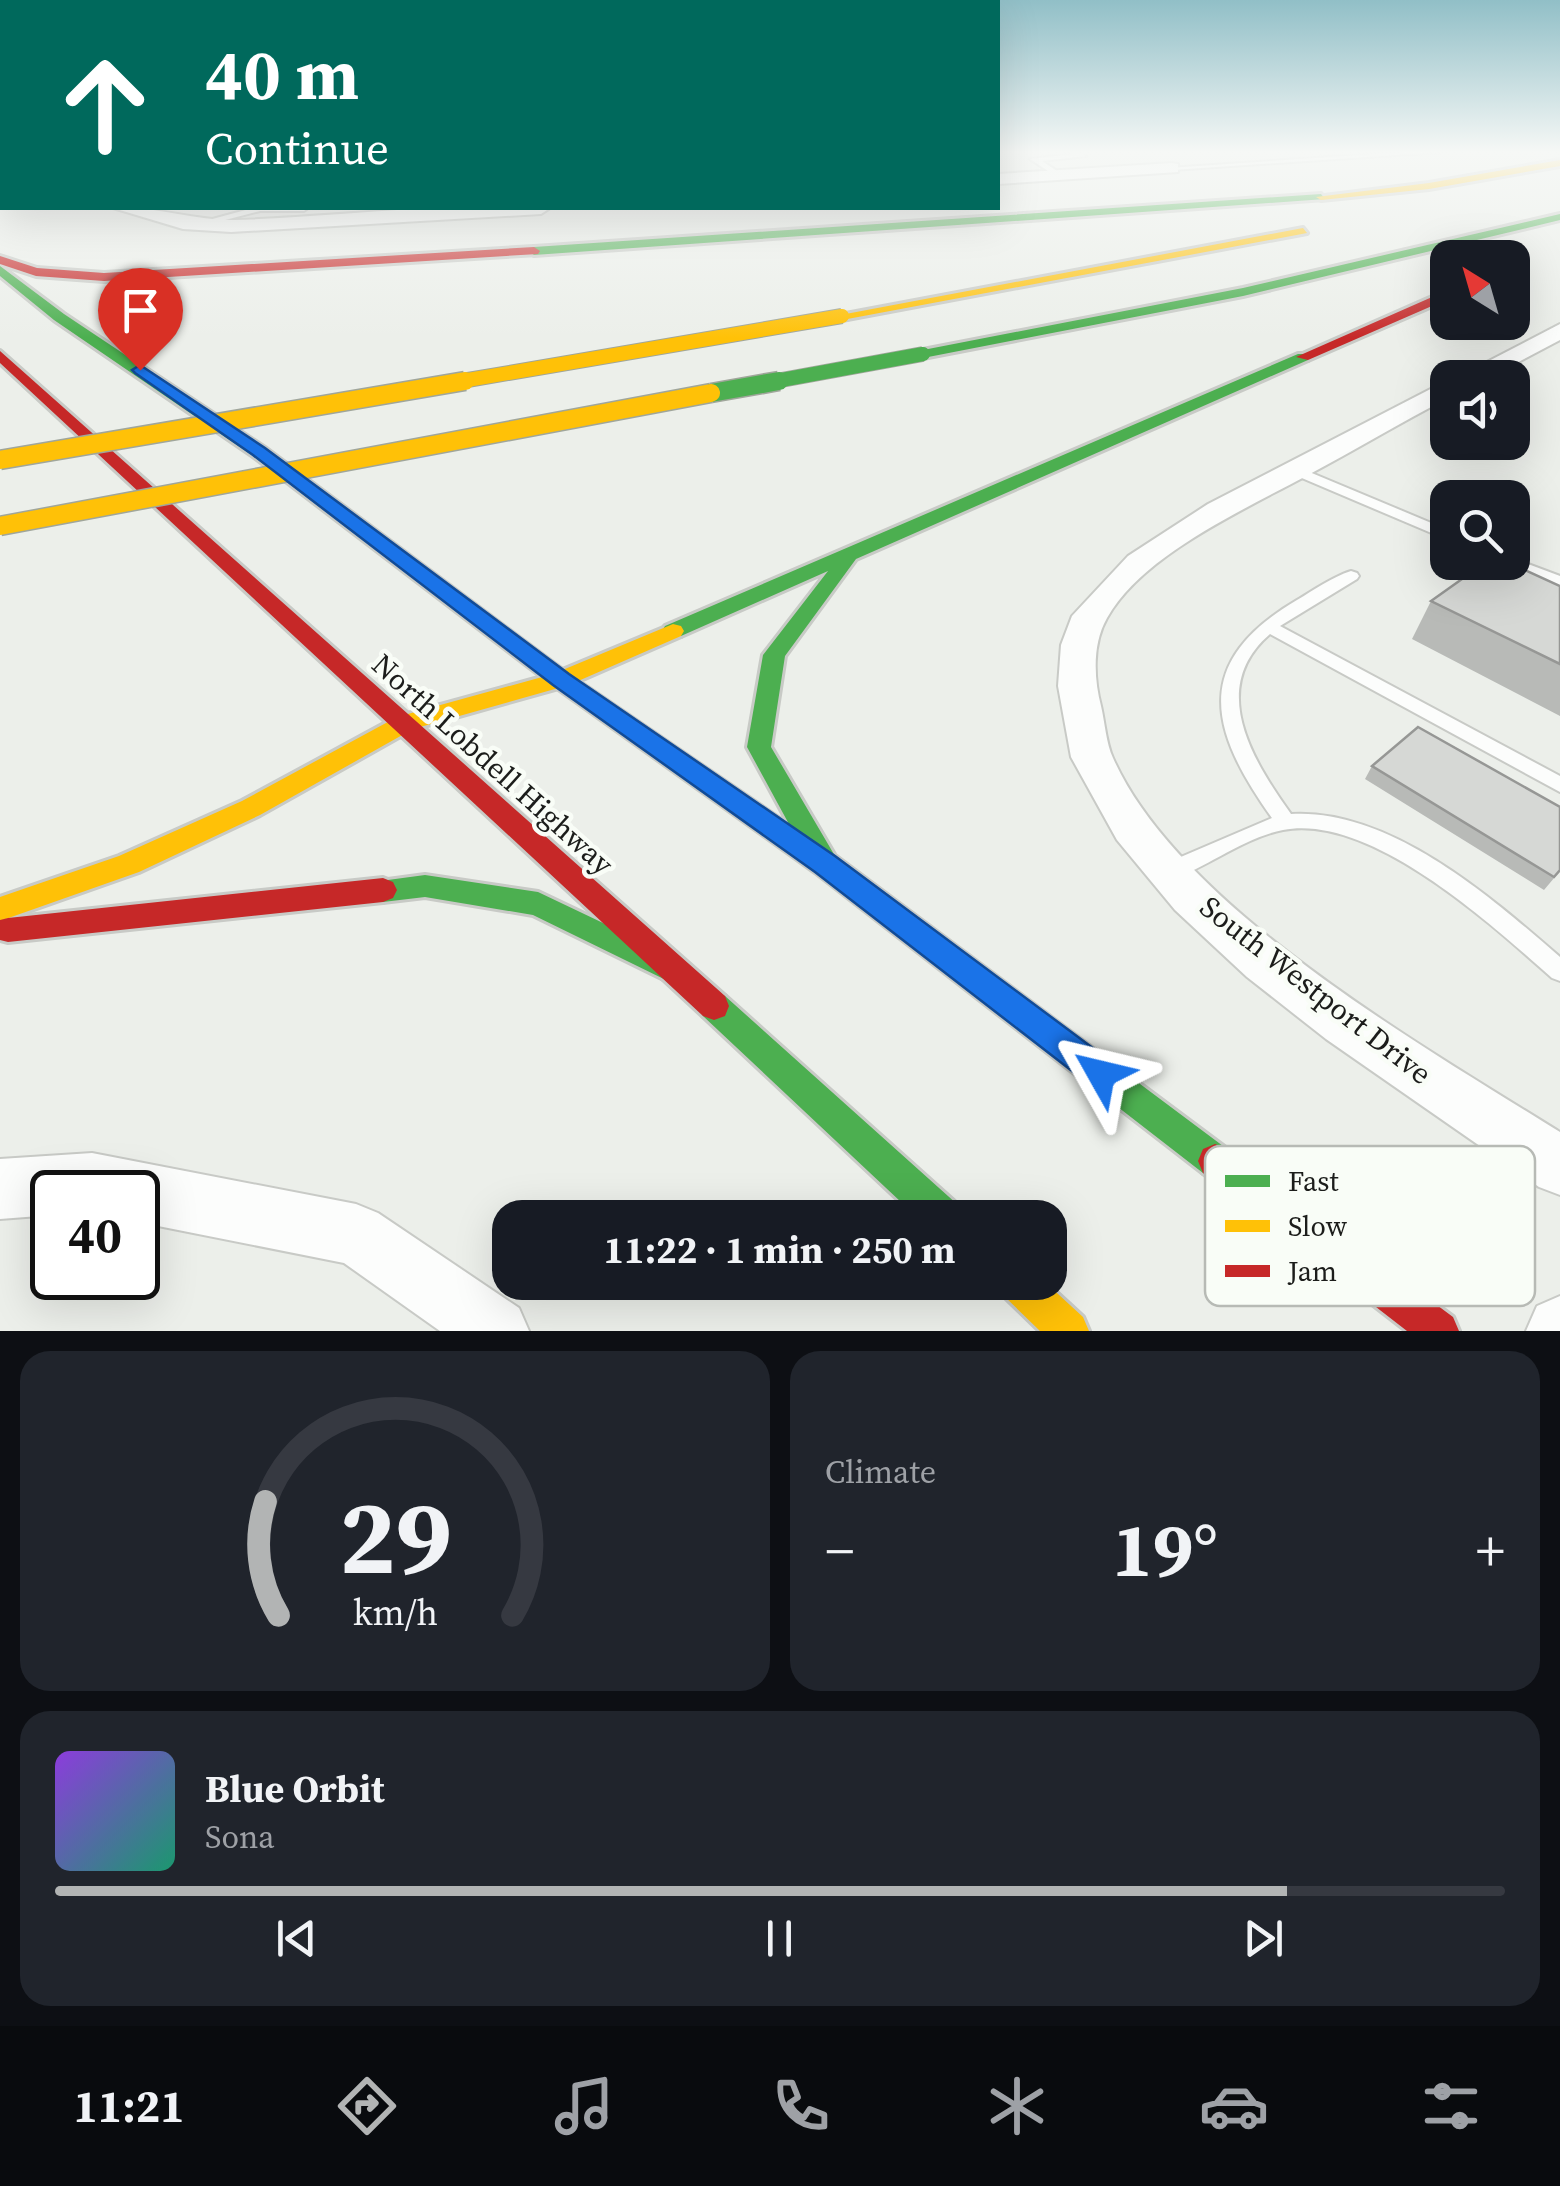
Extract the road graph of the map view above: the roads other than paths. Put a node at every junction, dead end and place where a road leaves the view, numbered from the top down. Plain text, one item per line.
1 (140, 214) edge
2 (235, 214) edge
3 (370, 214) edge
4 (1101, 214) edge
5 (1560, 217) edge
6 (198, 224) junction
7 (1324, 227) dead end
8 (0, 260) edge
9 (283, 267) junction
10 (0, 270) edge
11 (134, 299) dead end
12 (1430, 302) edge
13 (85, 311) dead end
14 (59, 317) junction
15 (20, 322) dead end
16 (1560, 330) edge
17 (0, 356) edge
18 (1502, 360) edge
19 (1430, 398) edge
20 (0, 460) edge
21 (1295, 470) junction
22 (0, 526) edge
23 (1430, 528) edge
24 (848, 558) junction
25 (1530, 570) edge
26 (1351, 576) dead end
27 (1560, 582) edge
28 (1270, 627) junction
29 (561, 680) junction
30 (405, 723) junction
31 (1560, 785) edge
32 (1285, 821) junction
33 (825, 864) junction
34 (1170, 871) junction
35 (0, 910) edge
36 (0, 930) edge
37 (674, 971) junction
38 (1560, 971) edge
39 (1530, 1146) edge
40 (1535, 1149) edge
41 (1205, 1153) edge
42 (1560, 1166) edge
43 (0, 1189) edge
44 (925, 1200) edge
45 (1035, 1300) edge
46 (1406, 1306) edge
47 (496, 1331) edge
48 (1069, 1331) edge
49 (1439, 1331) edge

1 - 6 street
2 - 6 lane
3 - 6 street
4 - 9 main road
5 - 22 main road, bridge
7 - 20 main road, bridge
8 - 9 main road
9 - 11 main road
10 - 14 main road
12 - 24 main road
13 - 14 main road
14 - 15 main road
14 - 29 main road
16 - 18 street
17 - 30 main road, North Lobdell Highway
19 - 21 street, South Westport Drive
21 - 23 lane
21 - 34 street, South Westport Drive
24 - 29 main road
24 - 33 main road
25 - 27 lane
26 - 28 lane
28 - 31 lane
28 - 32 lane
29 - 30 main road
29 - 33 main road
30 - 35 main road
30 - 37 main road, North Lobdell Highway
32 - 34 lane
32 - 38 lane
33 - 41 main road
34 - 39 street, South Westport Drive
36 - 37 main road
37 - 44 main road, North Lobdell Highway
40 - 42 street, South Westport Drive
43 - 47 street
45 - 48 main road
46 - 49 main road

